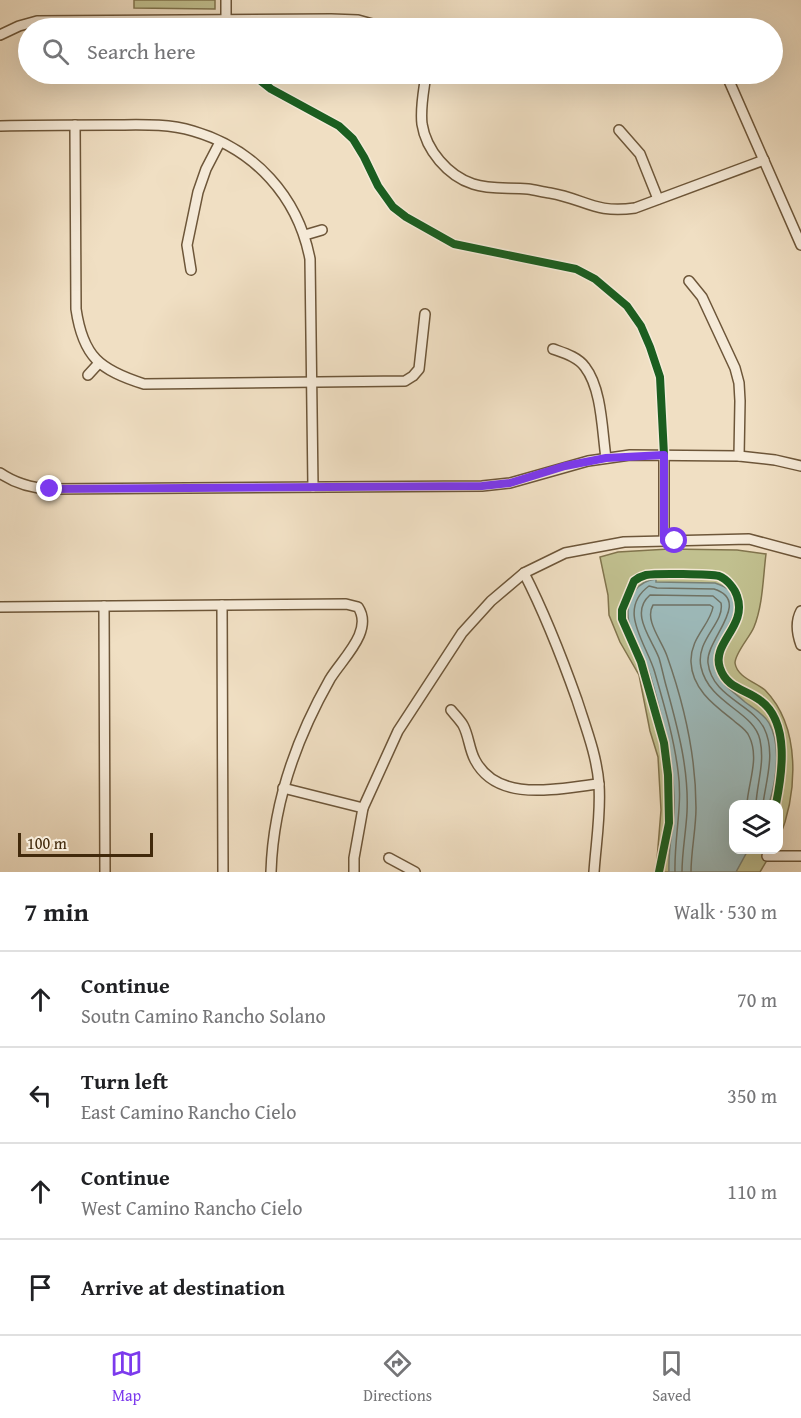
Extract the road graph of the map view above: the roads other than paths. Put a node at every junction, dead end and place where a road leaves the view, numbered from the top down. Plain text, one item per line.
1 (226, 0) edge
2 (226, 18) edge
3 (18, 26) edge
4 (0, 35) edge
5 (425, 84) edge
6 (730, 84) edge
7 (75, 125) junction
8 (0, 126) edge
9 (619, 130) dead end
10 (220, 142) junction
11 (764, 160) junction
12 (658, 199) junction
13 (322, 230) dead end
14 (305, 235) junction
15 (801, 245) edge
16 (191, 270) dead end
17 (689, 281) dead end
18 (425, 314) dead end
19 (553, 349) dead end
20 (99, 363) junction
21 (88, 375) dead end
22 (312, 382) junction
23 (664, 455) junction
24 (739, 456) junction
25 (606, 458) junction
26 (801, 466) edge
27 (0, 472) edge
28 (313, 488) junction
29 (664, 541) junction
30 (801, 553) edge
31 (524, 573) junction
32 (222, 605) junction
33 (104, 606) junction
34 (0, 607) edge
35 (801, 611) edge
36 (801, 645) edge
37 (451, 710) dead end
38 (474, 759) junction
39 (464, 765) dead end
40 (599, 784) junction
41 (283, 788) junction
42 (363, 807) junction
43 (767, 856) dead end
44 (801, 856) edge
45 (389, 858) dead end
46 (105, 872) edge
47 (223, 872) edge
48 (271, 872) edge
49 (354, 872) edge
50 (415, 872) edge
51 (594, 872) edge

1 - 2 street
3 - 4 street
5 - 12 street
6 - 11 street
7 - 8 street
7 - 10 street
7 - 20 street
9 - 12 street
10 - 14 street
10 - 16 street
11 - 12 street
11 - 15 street
13 - 14 street
14 - 22 street
17 - 24 street
18 - 22 street
19 - 25 street
20 - 21 street
20 - 22 street
22 - 28 street
23 - 24 street
23 - 25 street
23 - 29 street
24 - 26 street
25 - 28 street
27 - 28 street
29 - 30 street
29 - 31 street
31 - 40 street
31 - 42 street
32 - 33 street
32 - 41 street
32 - 47 street
33 - 34 street
33 - 46 street
35 - 36 street
37 - 38 street
38 - 39 street
38 - 40 street
40 - 51 street
41 - 42 street
41 - 48 street
42 - 49 street
43 - 44 street
45 - 50 street

